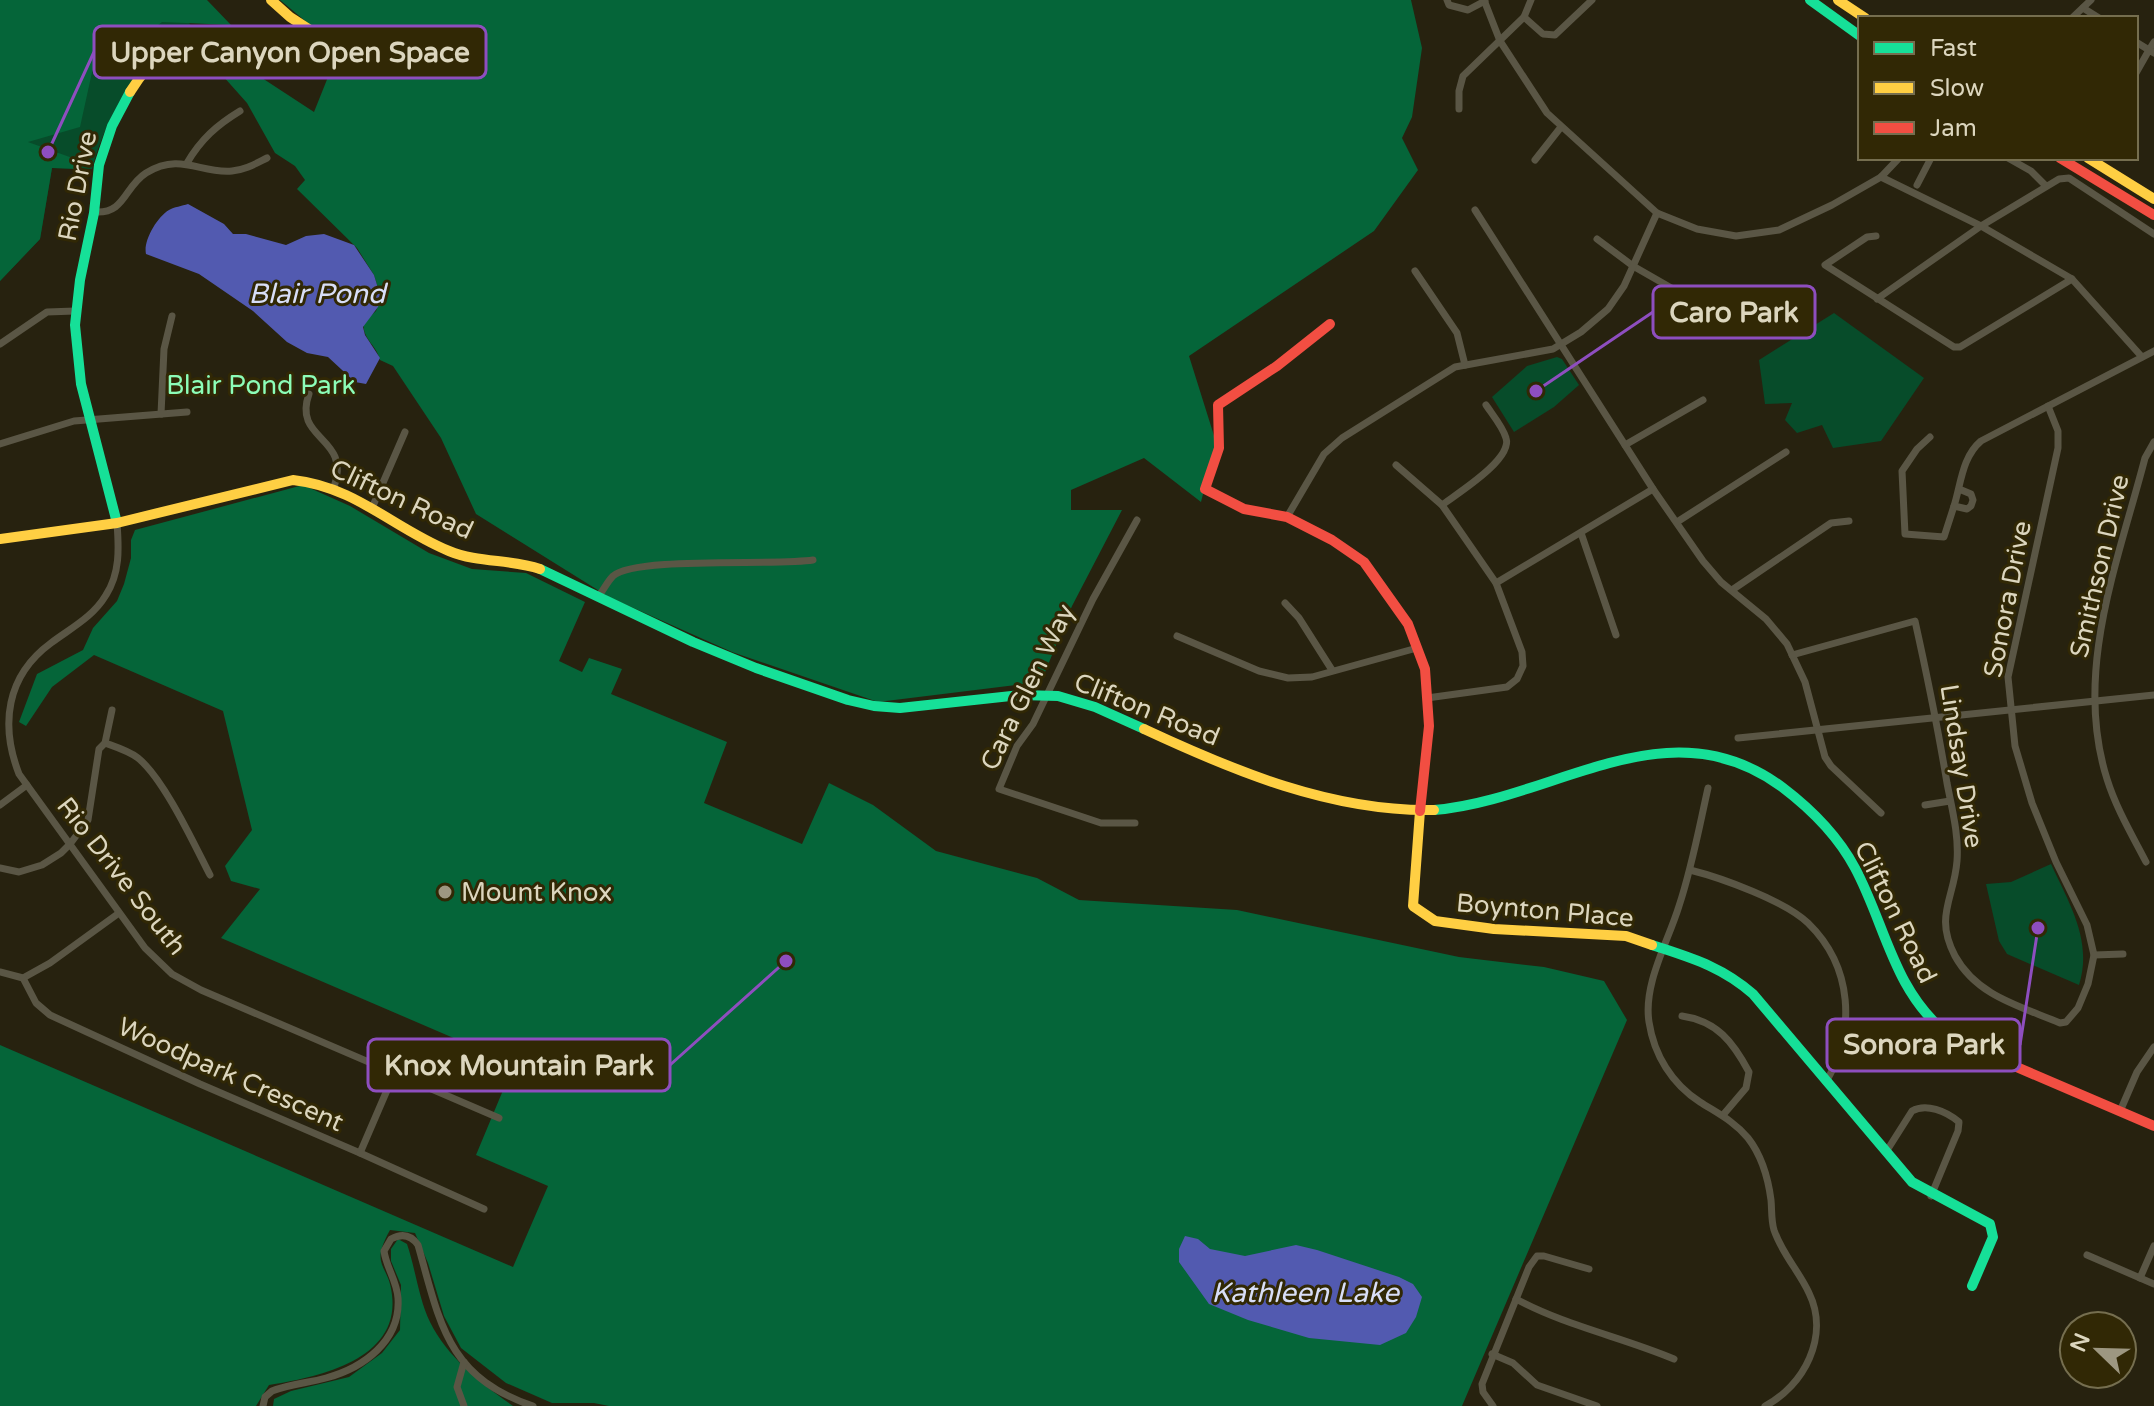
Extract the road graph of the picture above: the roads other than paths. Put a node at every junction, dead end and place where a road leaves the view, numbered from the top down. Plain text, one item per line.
1 (271, 0) edge
2 (1447, 0) edge
3 (1484, 0) edge
4 (1531, 0) edge
5 (1592, 0) edge
6 (1810, 0) edge
7 (1838, 0) edge
8 (2091, 0) edge
9 (2083, 8) junction
10 (1862, 16) edge
11 (2074, 16) edge
12 (2096, 16) edge
13 (1524, 17) junction
14 (1858, 35) edge
15 (1500, 41) junction
16 (2154, 42) edge
17 (2152, 52) edge
18 (2138, 70) edge
19 (1459, 109) dead end
20 (240, 111) dead end
21 (1561, 127) junction
22 (267, 158) dead end
23 (1535, 160) dead end
24 (1897, 160) edge
25 (1930, 160) edge
26 (2012, 160) edge
27 (2063, 160) edge
28 (2091, 160) edge
29 (187, 163) junction
30 (1881, 177) junction
31 (1917, 185) dead end
32 (2048, 185) junction
33 (2154, 199) edge
34 (1475, 210) dead end
35 (95, 212) junction
36 (1657, 213) junction
37 (2153, 214) edge
38 (1981, 226) junction
39 (2154, 234) edge
40 (1876, 236) dead end
41 (1597, 239) dead end
42 (1633, 266) junction
43 (1415, 271) dead end
44 (2072, 279) junction
45 (1680, 293) dead end
46 (1877, 299) junction
47 (75, 311) junction
48 (172, 316) dead end
49 (1330, 324) dead end
50 (0, 344) edge
51 (1560, 345) junction
52 (2154, 351) edge
53 (2142, 357) junction
54 (1465, 365) junction
55 (309, 394) dead end
56 (1703, 400) dead end
57 (1486, 405) dead end
58 (2048, 406) junction
59 (187, 412) dead end
60 (161, 414) junction
61 (90, 418) junction
62 (405, 432) dead end
63 (1930, 437) dead end
64 (2154, 442) edge
65 (0, 444) edge
66 (1625, 445) junction
67 (1786, 452) dead end
68 (1396, 465) dead end
69 (334, 487) junction
70 (1653, 489) junction
71 (1959, 489) junction
72 (1442, 505) junction
73 (1954, 506) junction
74 (372, 508) junction
75 (1287, 517) junction
76 (1137, 520) dead end
77 (1849, 521) dead end
78 (1677, 522) junction
79 (117, 523) junction
80 (1581, 533) junction
81 (0, 539) edge
82 (813, 560) dead end
83 (1496, 583) junction
84 (1732, 590) junction
85 (598, 597) junction
86 (1285, 603) dead end
87 (1616, 635) dead end
88 (1177, 636) dead end
89 (1417, 648) junction
90 (1792, 655) junction
91 (1332, 670) junction
92 (2154, 695) edge
93 (1047, 696) junction
94 (1427, 698) junction
95 (2093, 703) junction
96 (112, 710) dead end
97 (2011, 711) junction
98 (1937, 719) junction
99 (1817, 731) junction
100 (3, 734) edge
101 (1738, 738) dead end
102 (105, 743) junction
103 (27, 785) junction
104 (1708, 788) dead end
105 (1950, 801) junction
106 (0, 805) edge
107 (1925, 805) dead end
108 (1422, 809) junction
109 (1881, 813) dead end
110 (1135, 823) dead end
111 (70, 844) junction
112 (2146, 862) dead end
113 (0, 868) edge
114 (1690, 870) junction
115 (210, 875) dead end
116 (119, 913) junction
117 (1664, 948) junction
118 (2123, 954) dead end
119 (2094, 955) junction
120 (0, 972) edge
121 (23, 978) junction
122 (1682, 1016) dead end
123 (2154, 1047) edge
124 (394, 1074) junction
125 (1826, 1082) junction
126 (2121, 1109) junction
127 (1723, 1115) junction
128 (499, 1118) dead end
129 (2154, 1126) edge
130 (1886, 1152) junction
131 (360, 1153) junction
132 (1931, 1196) junction
133 (484, 1209) dead end
134 (2154, 1246) edge
135 (2087, 1255) dead end
136 (1589, 1269) dead end
137 (2140, 1278) junction
138 (2154, 1284) edge
139 (1972, 1286) dead end
140 (1516, 1299) junction
141 (1492, 1354) junction
142 (1674, 1359) dead end
143 (464, 1362) junction
144 (263, 1406) edge
145 (464, 1406) edge
146 (533, 1406) edge
147 (1493, 1406) edge
148 (1597, 1406) edge
149 (1765, 1406) edge

1 - 35 main road, Rio Drive
2 - 3 street
3 - 15 street
4 - 13 street
5 - 13 street
6 - 14 main road
7 - 10 main road
8 - 9 street
9 - 11 street
9 - 12 street
13 - 15 street
15 - 19 street
15 - 21 street
16 - 17 street
17 - 18 street
20 - 29 street
21 - 23 street
21 - 36 street
22 - 29 street
24 - 30 street
25 - 31 street
26 - 32 street
27 - 37 main road
28 - 33 main road
29 - 35 street
30 - 36 street
30 - 38 street
32 - 38 street
32 - 39 street
34 - 51 street
35 - 47 main road, Rio Drive
36 - 42 street
38 - 44 street
38 - 46 street
40 - 46 street
41 - 42 street
42 - 45 street
42 - 51 street
43 - 54 street
44 - 46 street
44 - 53 street
47 - 50 street
47 - 61 main road, Rio Drive
48 - 60 street
49 - 75 main road
51 - 54 street
51 - 66 street
52 - 53 street
53 - 58 street
54 - 75 street
55 - 69 street
56 - 66 street
57 - 72 street
58 - 71 street
58 - 97 street, Sonora Drive
59 - 60 street
60 - 61 street
61 - 65 street
61 - 79 main road, Rio Drive
62 - 74 street
63 - 73 street
64 - 95 street, Smithson Drive
66 - 70 street
67 - 78 street
68 - 72 street
69 - 74 main road, Clifton Road
69 - 79 main road, Clifton Road
70 - 78 street
70 - 80 street
71 - 73 street
71 - 73 street
72 - 83 street
74 - 85 main road, Clifton Road
75 - 89 main road
76 - 93 street, Cara Glen Way
77 - 84 street
78 - 84 street
79 - 81 main road, Clifton Road
79 - 100 street, Rio Drive South
80 - 83 street
80 - 87 street
82 - 85 street
83 - 94 street
84 - 90 street
85 - 93 main road, Clifton Road
86 - 91 street
88 - 91 street
89 - 91 street
89 - 94 main road
90 - 98 street, Lindsay Drive
90 - 99 street
92 - 95 street
93 - 108 main road, Clifton Road
93 - 110 street, Cara Glen Way
94 - 108 main road
95 - 97 street
95 - 112 street, Smithson Drive
96 - 102 street
97 - 98 street
97 - 119 street, Sonora Drive
98 - 99 street
98 - 105 street, Lindsay Drive
99 - 101 street
99 - 109 street
100 - 103 street, Rio Drive South
102 - 111 street
102 - 115 street
103 - 106 street, Rio Drive South
103 - 111 street, Rio Drive South
104 - 114 street
105 - 107 street
105 - 119 street, Lindsay Drive
108 - 117 main road, Boynton Place
108 - 126 main road, Clifton Road
111 - 113 street
111 - 116 street, Rio Drive South
114 - 117 street
114 - 125 street
116 - 121 street
116 - 124 street, Rio Drive South
117 - 125 main road, Boynton Place
117 - 127 street
118 - 119 street
120 - 121 street
121 - 131 street, Woodpark Crescent
122 - 127 street
123 - 126 street
124 - 128 street, Rio Drive South
124 - 131 street, Woodpark Crescent
125 - 130 main road, Boynton Place
126 - 129 main road, Clifton Road
127 - 149 street
130 - 132 main road, Boynton Place
130 - 132 street
131 - 133 street
132 - 139 main road, Boynton Place
134 - 137 street
135 - 137 street
136 - 140 street
137 - 138 street
140 - 141 street
140 - 142 street
141 - 147 street
141 - 148 street
143 - 144 street
143 - 145 street
143 - 146 street

